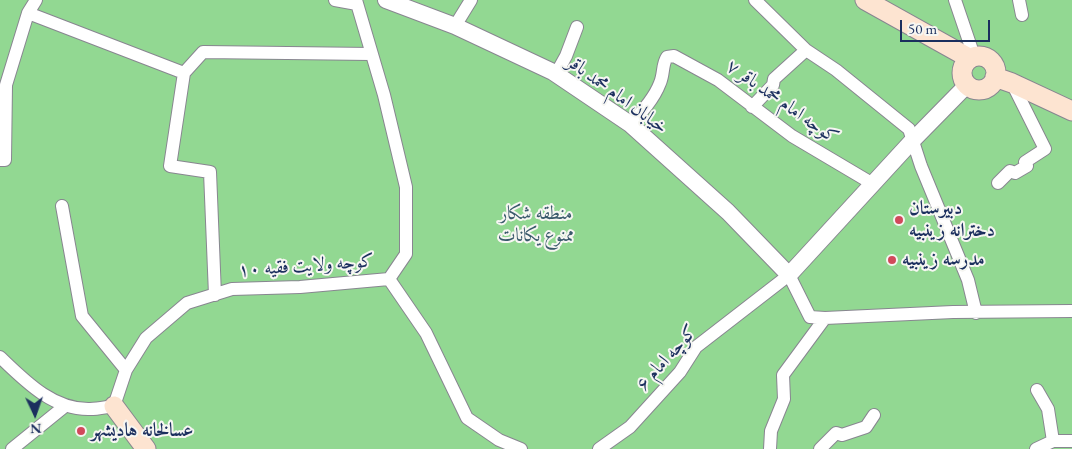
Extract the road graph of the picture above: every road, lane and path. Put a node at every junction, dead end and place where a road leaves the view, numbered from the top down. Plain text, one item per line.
1 (36, 0) edge
2 (336, 0) edge
3 (386, 0) edge
4 (472, 0) edge
5 (755, 0) edge
6 (865, 0) edge
7 (956, 0) edge
8 (1019, 0) edge
9 (356, 2) edge
10 (28, 13) junction
11 (1022, 15) dead end
12 (455, 26) junction
13 (576, 27) dead end
14 (806, 50) junction
15 (371, 54) junction
16 (972, 57) junction
17 (184, 73) junction
18 (556, 74) junction
19 (1004, 80) junction
20 (967, 85) junction
21 (3, 86) edge
22 (752, 107) junction
23 (1072, 111) edge
24 (630, 124) junction
25 (913, 140) junction
26 (0, 160) edge
27 (998, 183) dead end
28 (873, 184) junction
29 (62, 206) dead end
30 (789, 275) junction
31 (389, 279) junction
32 (215, 295) junction
33 (1072, 311) edge
34 (976, 313) junction
35 (825, 318) junction
36 (0, 357) edge
37 (126, 370) junction
38 (1037, 390) dead end
39 (65, 406) junction
40 (114, 406) junction
41 (874, 415) dead end
42 (1053, 441) junction
43 (1072, 441) edge
44 (12, 449) edge
45 (146, 449) edge
46 (521, 449) edge
47 (599, 449) edge
48 (770, 449) edge
49 (820, 449) edge
50 (1036, 449) edge

1 - 10 street
2 - 9 street
3 - 12 street, خیابان امام محمد باقر
4 - 12 street
5 - 14 street
6 - 16 main road
7 - 16 street
8 - 11 street
9 - 15 street, کوچه ولایت فقیه ۱۰
10 - 17 street
10 - 21 street
12 - 18 street, خیابان امام محمد باقر
13 - 18 street
14 - 22 street
14 - 25 street
15 - 17 street
15 - 31 street, کوچه ولایت فقیه ۱۰
16 - 19 main road
16 - 20 main road
17 - 32 street
18 - 24 street, خیابان امام محمد باقر
19 - 20 main road
19 - 23 main road
19 - 27 street
20 - 25 street
21 - 26 street
22 - 24 street, کوچه امام محمد باقر ۷
22 - 28 street, کوچه امام محمد باقر ۷
24 - 30 street, خیابان امام محمد باقر
25 - 28 street
25 - 34 street
28 - 30 street
29 - 37 street
30 - 35 street
30 - 47 street, کوچه امام ۶
31 - 32 street, کوچه ولایت فقیه ۱۰
31 - 46 street
32 - 37 street, کوچه ولایت فقیه ۱۰
33 - 34 street
34 - 35 street
35 - 48 street
36 - 39 street
37 - 40 street, کوچه ولایت فقیه ۱۰
38 - 42 street
39 - 40 street
39 - 44 street
40 - 45 main road
41 - 49 street
42 - 43 street
42 - 50 street

